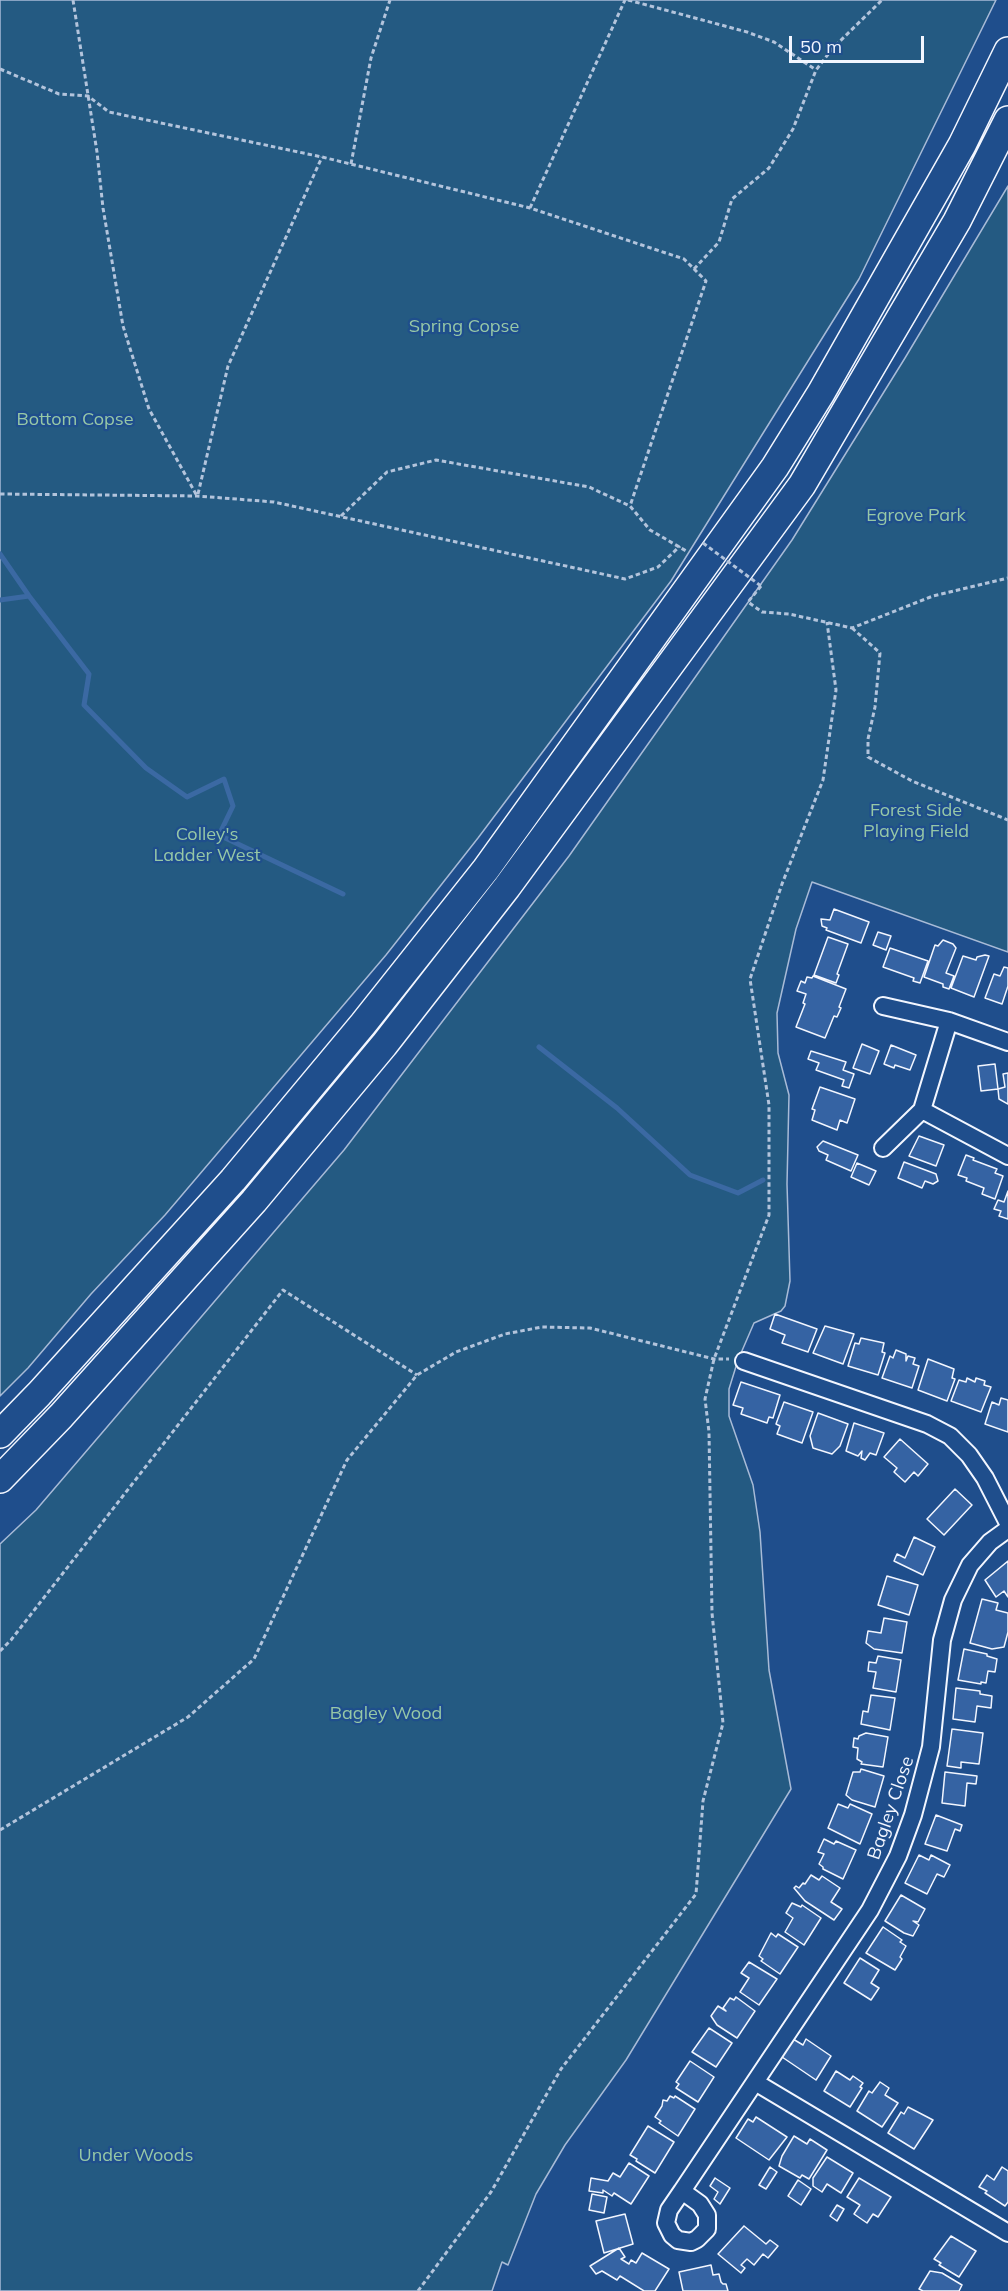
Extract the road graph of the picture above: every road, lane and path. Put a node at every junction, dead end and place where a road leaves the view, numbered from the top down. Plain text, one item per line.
1 (72, 0) edge
2 (390, 0) edge
3 (627, 0) edge
4 (882, 0) edge
5 (1008, 51) edge
6 (0, 69) edge
7 (816, 70) junction
8 (88, 96) junction
9 (1008, 120) edge
10 (322, 157) junction
11 (351, 164) junction
12 (530, 208) junction
13 (694, 269) junction
14 (0, 494) edge
15 (197, 496) junction
16 (630, 506) junction
17 (341, 516) junction
18 (703, 543) dead end
19 (1008, 578) edge
20 (827, 622) junction
21 (852, 628) junction
22 (1008, 820) edge
23 (883, 1006) dead end
24 (949, 1021) junction
25 (1008, 1042) edge
26 (922, 1110) junction
27 (883, 1148) dead end
28 (1008, 1156) edge
29 (714, 1359) junction
30 (744, 1361) joint
31 (417, 1375) junction
32 (0, 1434) edge
33 (0, 1479) edge
34 (1008, 1523) edge
35 (1008, 1529) edge
36 (0, 1651) edge
37 (0, 1830) edge
38 (755, 2082) junction
39 (682, 2192) dead end
40 (1008, 2233) edge
41 (418, 2291) edge

1 - 8 path
2 - 11 path
3 - 7 path
3 - 12 path
4 - 7 path
5 - 32 highway
6 - 8 path
7 - 13 path
8 - 10 path
8 - 15 path
9 - 33 highway
10 - 11 path
10 - 15 path
11 - 12 path
12 - 13 path
13 - 16 path
14 - 15 path
15 - 17 path
16 - 17 path
16 - 17 path
18 - 20 path, bridge
19 - 21 path
20 - 21 path
20 - 29 path
21 - 22 path
23 - 24 street
24 - 25 street
24 - 26 street
26 - 27 street
26 - 28 street
29 - 30 path
29 - 31 path
29 - 41 path
30 - 34 street
31 - 36 path
31 - 37 path
35 - 38 street, Bagley Close
38 - 39 street, Bagley Close
38 - 40 street

